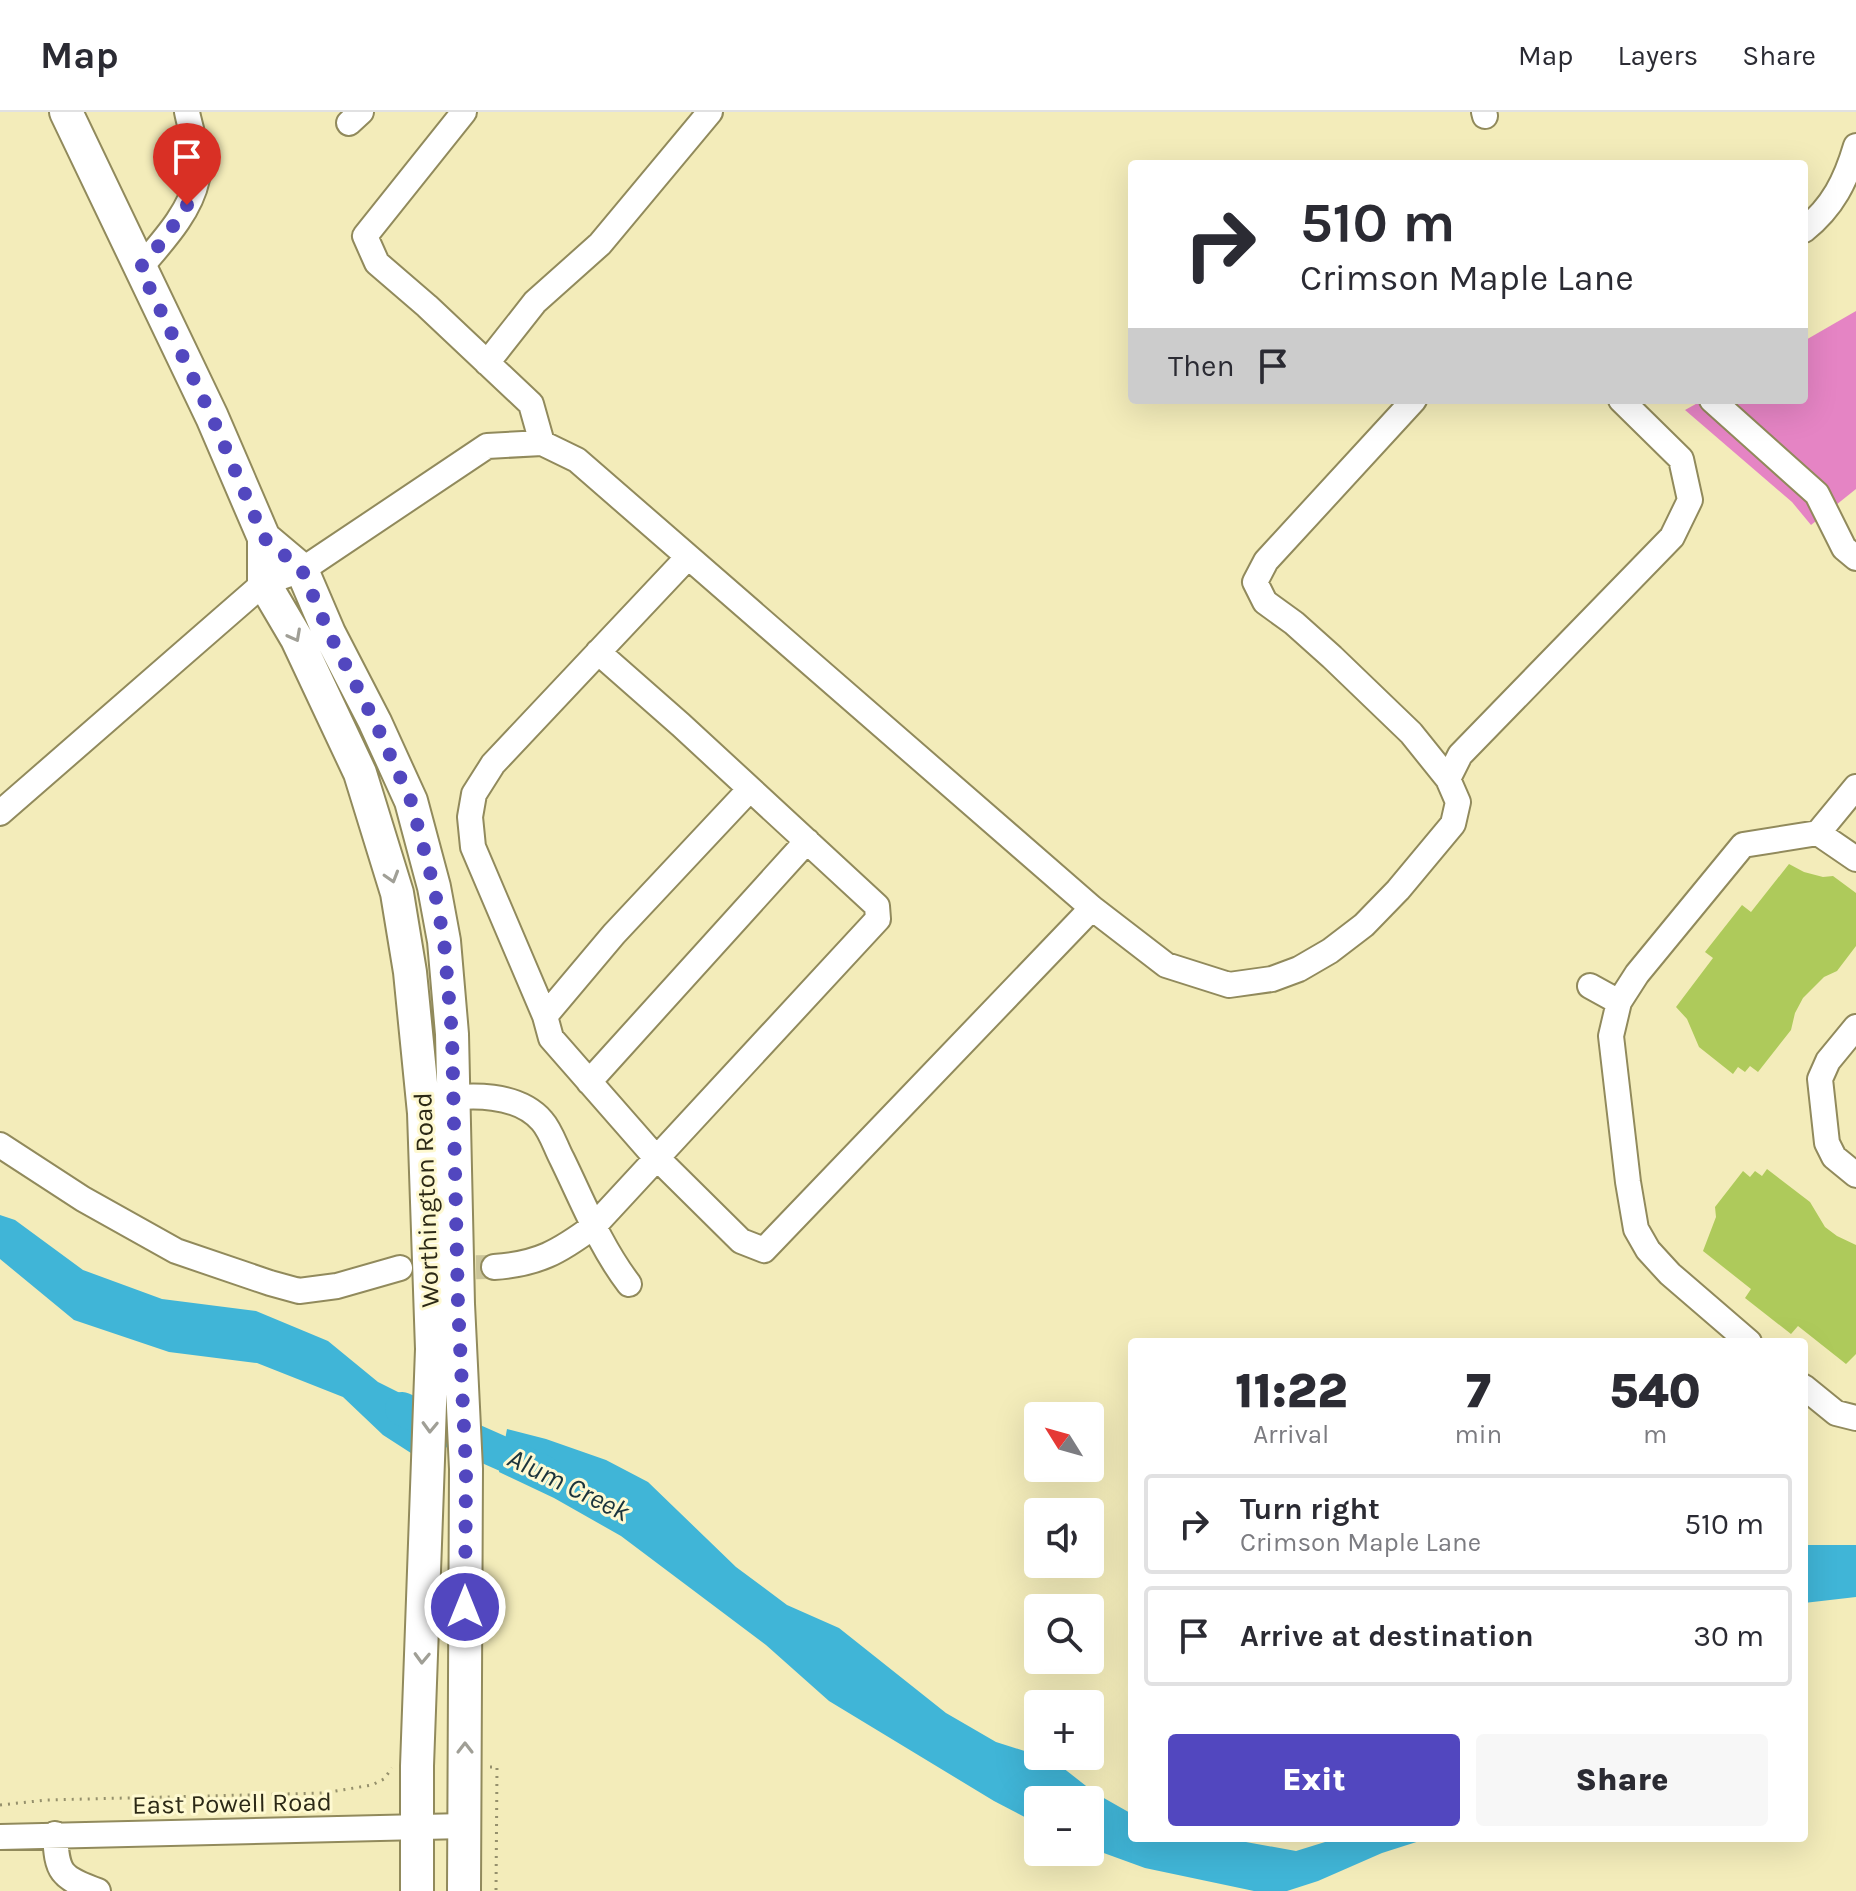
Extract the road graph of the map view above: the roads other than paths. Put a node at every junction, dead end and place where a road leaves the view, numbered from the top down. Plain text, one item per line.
1 (66, 112) edge
2 (187, 112) edge
3 (464, 112) edge
4 (710, 112) edge
5 (1856, 146) edge
6 (1808, 227) edge
7 (140, 268) junction
8 (487, 363) junction
9 (1410, 404) edge
10 (1625, 404) edge
11 (1716, 404) edge
12 (542, 443) junction
13 (264, 538) junction
14 (688, 557) junction
15 (1856, 558) edge
16 (302, 570) junction
17 (264, 583) junction
18 (598, 652) junction
19 (1448, 779) junction
20 (1856, 787) edge
21 (750, 789) junction
22 (0, 813) edge
23 (1818, 833) junction
24 (807, 841) junction
25 (1856, 859) edge
26 (1092, 908) junction
27 (1590, 986) dead end
28 (1619, 1002) junction
29 (545, 1016) junction
30 (1856, 1027) edge
31 (589, 1082) junction
32 (438, 1100) junction
33 (0, 1145) edge
34 (658, 1158) junction
35 (1856, 1175) edge
36 (594, 1226) junction
37 (494, 1267) tunnel mouth
38 (400, 1268) dead end
39 (629, 1284) dead end
40 (1744, 1338) edge
41 (447, 1354) junction
42 (1808, 1390) edge
43 (1856, 1418) edge
44 (464, 1826) junction
45 (416, 1828) junction
46 (55, 1834) junction
47 (0, 1837) edge
48 (98, 1891) edge
49 (417, 1891) edge
50 (464, 1891) edge

1 - 7 main road, Worthington Road
2 - 7 street
3 - 8 street
4 - 8 street
5 - 6 street
7 - 13 main road, Worthington Road
8 - 12 street
9 - 19 street
10 - 19 street
11 - 15 street
12 - 14 street
12 - 16 street
13 - 16 main road, Worthington Road
13 - 17 main road, Worthington Road
14 - 18 street
14 - 26 street
16 - 17 street
16 - 32 main road, Worthington Road
17 - 22 street
17 -> 32 main road, Worthington Road
18 - 21 street
18 - 29 street
19 - 26 street
20 - 23 street
21 - 24 street
21 - 29 street
23 - 25 street
23 - 28 street
24 - 31 street
24 - 34 street
26 - 34 street
27 - 28 street
28 - 40 street
29 - 31 street
30 - 35 street
31 - 34 street
32 - 36 street
32 - 41 main road, Worthington Road
33 - 38 street
34 - 36 street
36 - 37 street
36 - 39 street
44 -> 41 main road, Worthington Road
41 -> 45 main road, Worthington Road
42 - 43 street
44 - 45 street, East Powell Road
44 - 50 main road, Worthington Road
45 - 46 street, East Powell Road
45 - 49 main road, Worthington Road
46 - 47 street, East Powell Road
46 - 48 street

